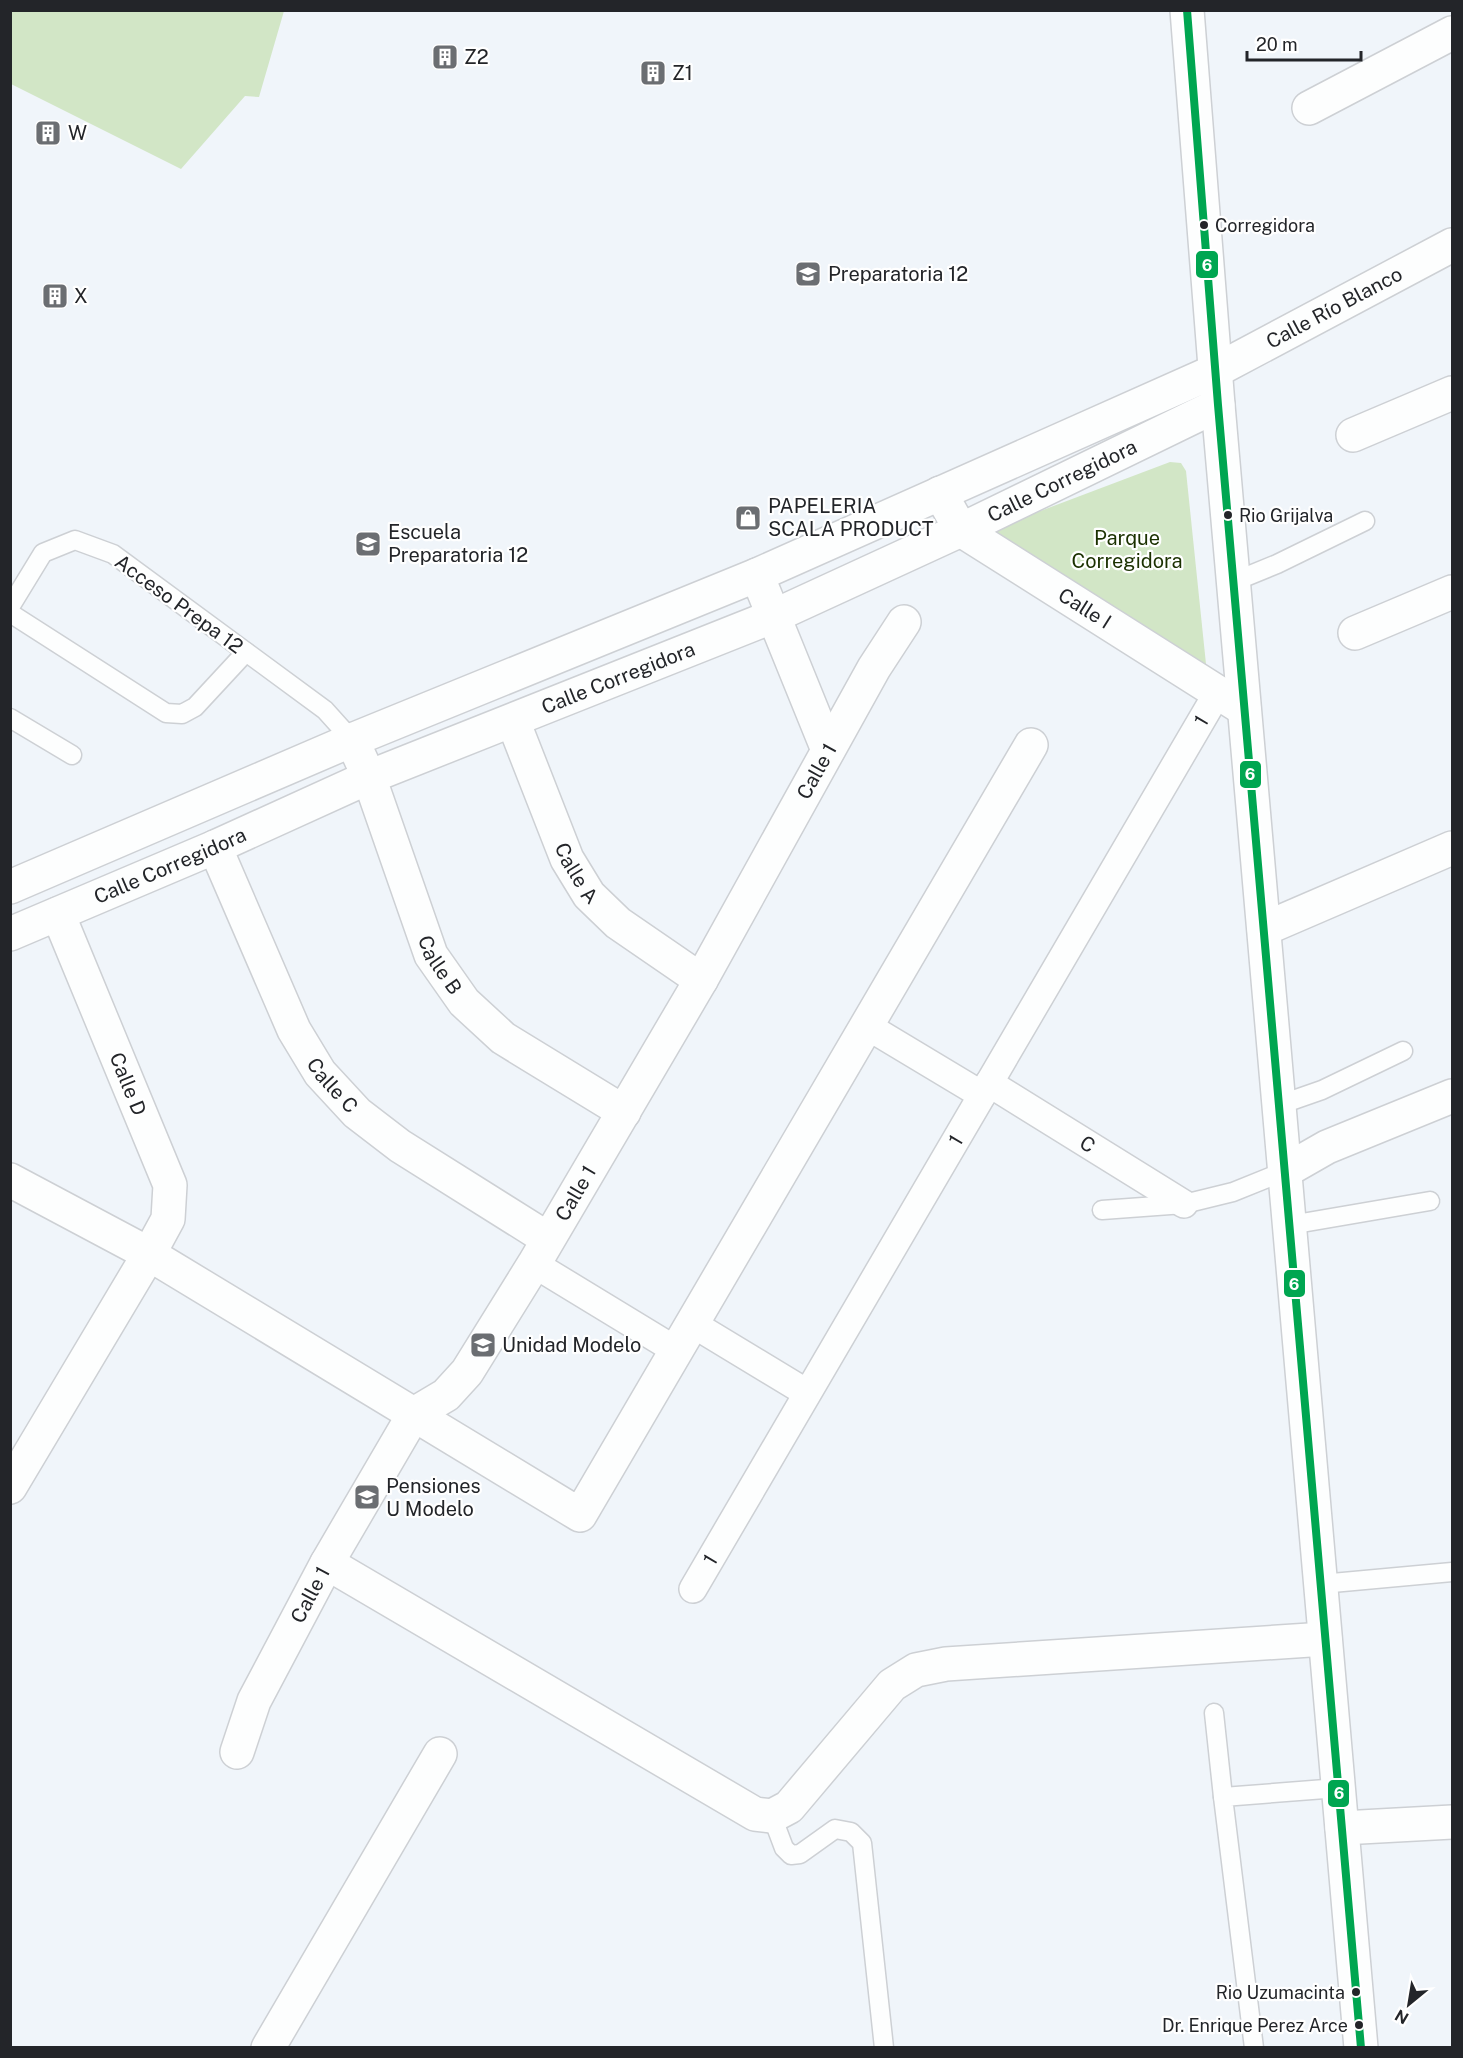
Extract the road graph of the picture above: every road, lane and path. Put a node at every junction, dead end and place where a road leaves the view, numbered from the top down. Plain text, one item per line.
1 (1187, 10) edge
2 (1452, 33) edge
3 (1309, 108) dead end
4 (1452, 245) edge
5 (1215, 371) junction
6 (1452, 393) edge
7 (1218, 405) junction
8 (1353, 435) dead end
9 (1038, 449) junction
10 (1060, 482) junction
11 (940, 493) junction
12 (1365, 521) dead end
13 (961, 530) junction
14 (814, 549) junction
15 (757, 575) junction
16 (1233, 582) junction
17 (835, 588) junction
18 (1452, 592) edge
19 (10, 607) edge
20 (10, 613) edge
21 (774, 616) junction
22 (904, 622) dead end
23 (1354, 633) dead end
24 (246, 652) junction
25 (1232, 700) junction
26 (10, 718) edge
27 (513, 721) junction
28 (352, 740) junction
29 (1031, 745) dead end
30 (828, 750) junction
31 (72, 755) dead end
32 (369, 777) junction
33 (215, 847) junction
34 (1452, 849) edge
35 (10, 887) edge
36 (58, 914) junction
37 (1264, 929) junction
38 (10, 934) edge
39 (700, 980) junction
40 (867, 1026) junction
41 (1403, 1051) dead end
42 (986, 1089) junction
43 (1452, 1096) edge
44 (1279, 1104) junction
45 (624, 1112) junction
46 (1285, 1171) junction
47 (10, 1180) edge
48 (1430, 1201) dead end
49 (1184, 1204) junction
50 (1102, 1210) dead end
51 (1290, 1226) junction
52 (541, 1251) junction
53 (149, 1254) junction
54 (685, 1337) junction
55 (807, 1393) junction
56 (414, 1414) junction
57 (10, 1487) edge
58 (327, 1563) junction
59 (1452, 1572) edge
60 (1321, 1584) junction
61 (693, 1589) dead end
62 (1325, 1640) junction
63 (1214, 1713) dead end
64 (237, 1752) dead end
65 (440, 1754) dead end
66 (1338, 1788) junction
67 (1223, 1797) junction
68 (772, 1816) junction
69 (1452, 1822) edge
70 (1342, 1828) junction
71 (268, 2048) edge
72 (884, 2048) edge
73 (1254, 2048) edge
74 (1361, 2048) edge

1 - 5 street
2 - 3 street
4 - 5 street, Calle Río Blanco
5 - 7 street
5 - 9 street, Calle Corregidora
6 - 8 street
7 - 10 street, Calle Corregidora
7 - 16 street
9 - 10 street
9 - 11 street, Calle Corregidora
10 - 13 street, Calle Corregidora
11 - 13 street, Calle I
11 - 14 street, Calle Corregidora
12 - 16 lane
13 - 17 street, Calle Corregidora
13 - 25 street, Calle I
14 - 15 street, Calle Corregidora
14 - 17 street
15 - 21 street
15 - 28 street, Calle Corregidora
16 - 25 street
17 - 21 street, Calle Corregidora
18 - 23 street
19 - 24 lane, Acceso Prepa 12
20 - 24 lane
21 - 27 street, Calle Corregidora
21 - 30 street
22 - 30 street, Calle 1
24 - 28 lane, Acceso Prepa 12
25 - 37 street
25 - 42 street, 1
26 - 31 lane
27 - 32 street, Calle Corregidora
27 - 39 street, Calle A
28 - 32 street, Calle B
28 - 35 street, Calle Corregidora
29 - 40 street
30 - 39 street, Calle 1
32 - 33 street, Calle Corregidora
32 - 45 street, Calle B
33 - 36 street, Calle Corregidora
33 - 52 street, Calle C
34 - 37 street
36 - 38 street, Calle Corregidora
36 - 53 street, Calle D
37 - 44 street
39 - 45 street, Calle 1
40 - 42 street, C
40 - 54 street
41 - 44 lane
42 - 49 street, C
42 - 55 street, 1
43 - 46 street
44 - 46 street
45 - 52 street, Calle 1
46 - 49 lane
46 - 51 street
47 - 53 street
48 - 51 lane
49 - 50 lane
51 - 60 street
52 - 54 street
52 - 56 street, Calle 1
53 - 56 street
53 - 57 street
54 - 55 street
54 - 56 street
55 - 61 street, 1
56 - 58 street, Calle 1
58 - 64 street, Calle 1
58 - 68 street
59 - 60 lane
60 - 62 street
62 - 66 street
62 - 68 street
63 - 67 lane
65 - 71 street
66 - 67 lane
66 - 70 street
67 - 73 lane
68 - 72 lane
69 - 70 street
70 - 74 street

